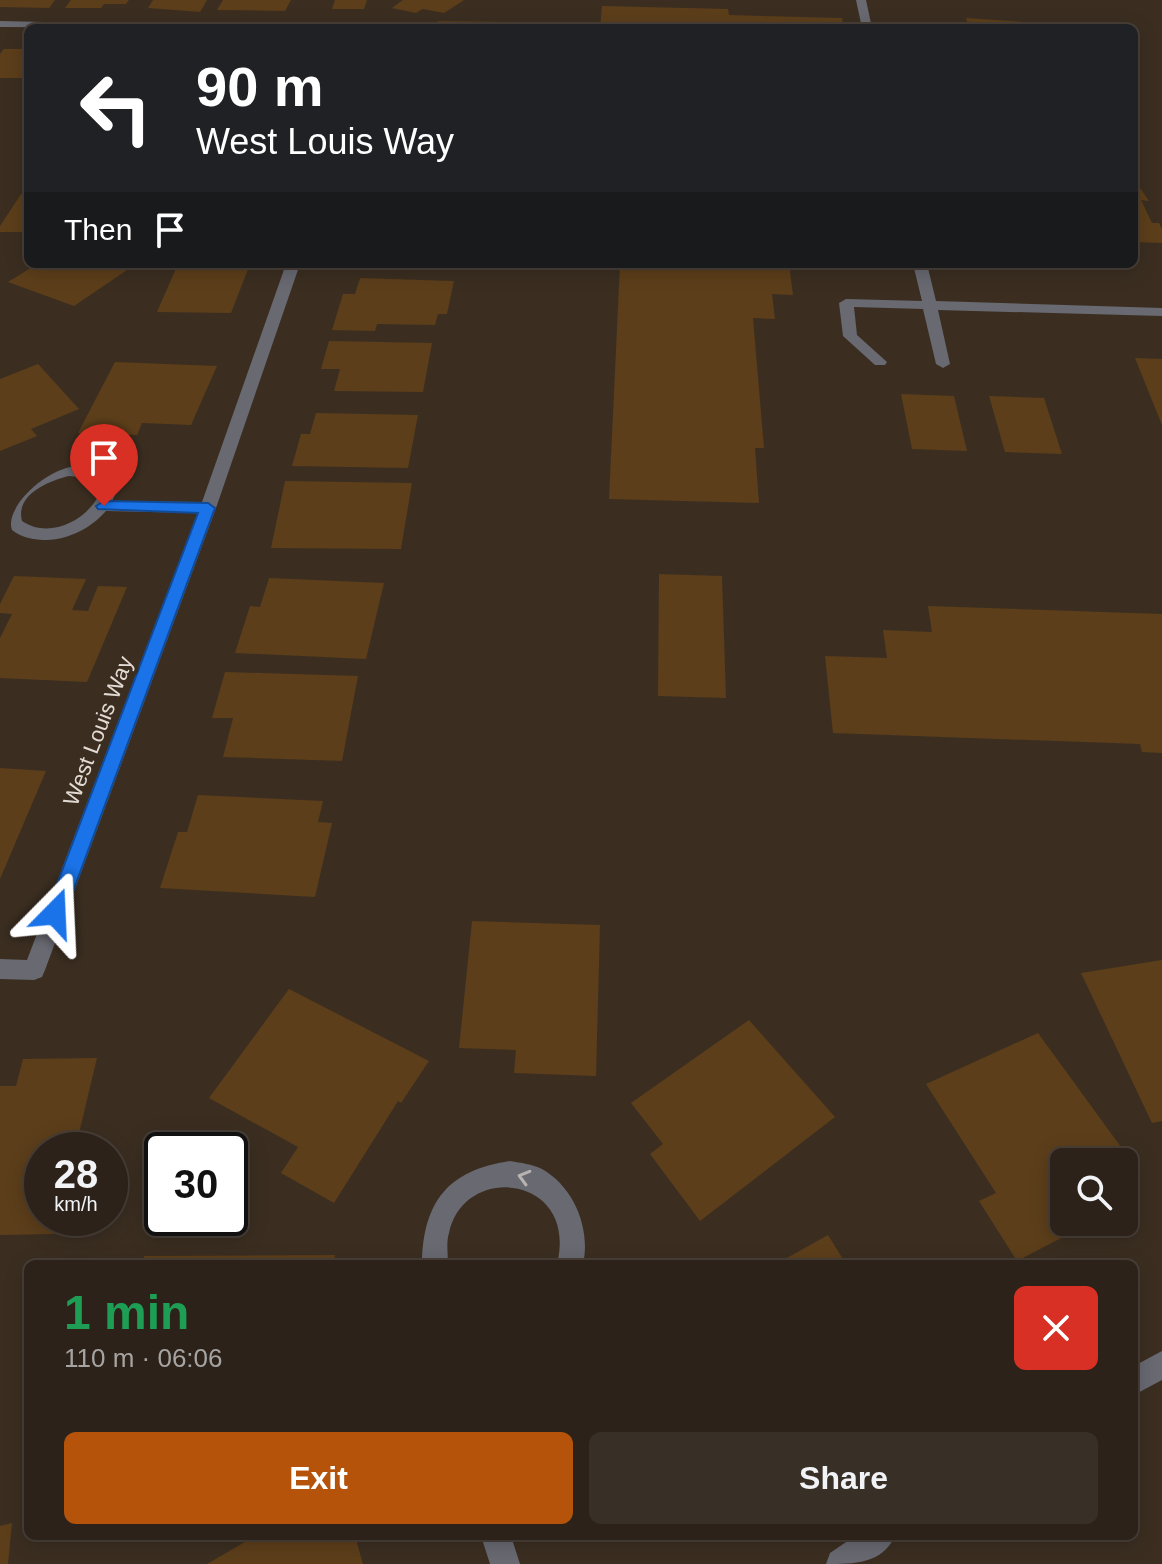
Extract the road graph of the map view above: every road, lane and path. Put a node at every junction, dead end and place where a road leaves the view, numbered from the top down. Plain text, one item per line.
1 (861, 0) edge
2 (0, 24) edge
3 (866, 24) edge
4 (24, 25) edge
5 (292, 268) edge
6 (921, 268) edge
7 (929, 305) junction
8 (1162, 312) edge
9 (880, 362) dead end
10 (943, 364) dead end
11 (104, 506) junction
12 (208, 508) junction
13 (0, 969) edge
14 (435, 1260) edge
15 (570, 1260) edge
16 (1162, 1365) edge
17 (1138, 1379) edge
18 (497, 1540) edge
19 (874, 1540) edge
20 (505, 1564) edge
21 (841, 1564) edge

1 - 3 street
2 - 4 street
5 - 12 street, West Louis Way
6 - 7 street
7 - 8 street
7 - 9 street
7 - 10 street
11 - 11 street
11 - 12 street
12 - 13 street, West Louis Way
15 -> 14 street
16 - 17 street
18 - 20 street
19 - 21 street

